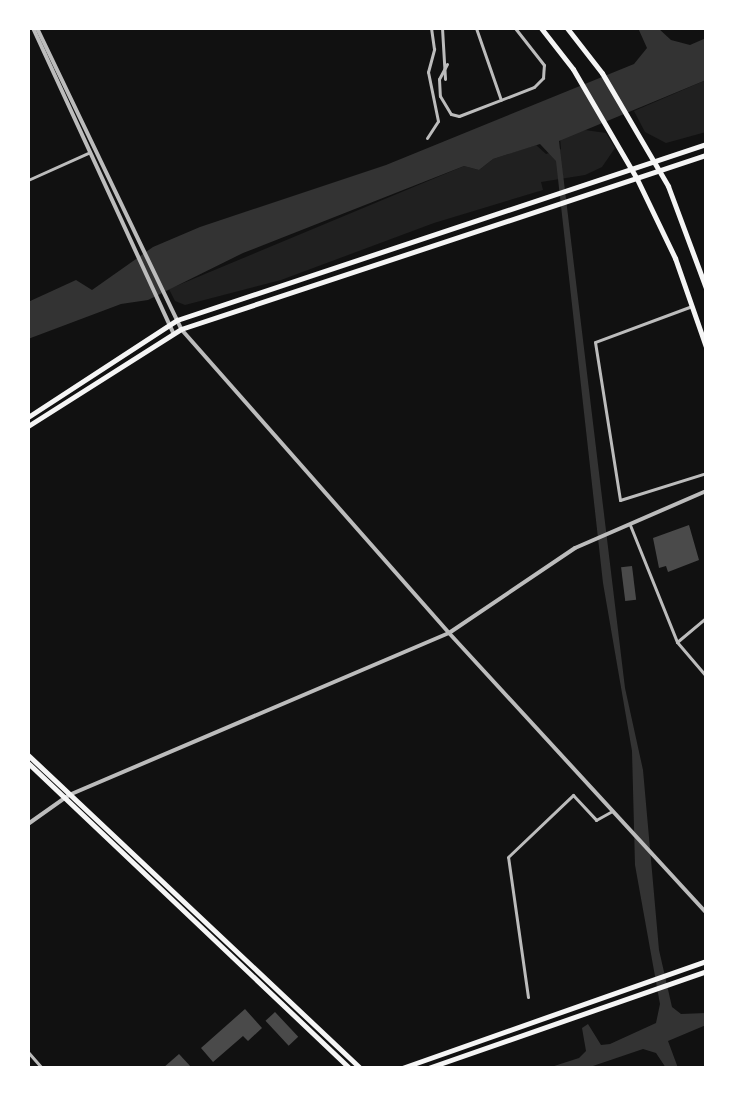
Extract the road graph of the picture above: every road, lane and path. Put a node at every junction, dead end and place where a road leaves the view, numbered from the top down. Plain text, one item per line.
1 (34, 28) edge
2 (431, 28) edge
3 (442, 28) edge
4 (476, 28) edge
5 (515, 28) edge
6 (541, 28) edge
7 (567, 28) edge
8 (447, 64) junction
9 (445, 79) dead end
10 (501, 100) junction
11 (427, 138) dead end
12 (706, 144) edge
13 (90, 152) junction
14 (706, 155) edge
15 (654, 162) junction
16 (632, 169) junction
17 (659, 171) junction
18 (637, 179) junction
19 (28, 180) edge
20 (139, 252) junction
21 (706, 288) edge
22 (692, 306) junction
23 (177, 320) junction
24 (170, 324) junction
25 (181, 329) junction
26 (173, 332) junction
27 (706, 347) edge
28 (28, 417) edge
29 (28, 426) edge
30 (706, 473) edge
31 (706, 491) edge
32 (630, 525) junction
33 (706, 618) edge
34 (449, 633) junction
35 (677, 642) junction
36 (706, 676) edge
37 (28, 755) edge
38 (28, 763) edge
39 (67, 796) junction
40 (612, 810) junction
41 (28, 824) edge
42 (706, 912) edge
43 (706, 961) edge
44 (706, 971) edge
45 (528, 997) dead end
46 (28, 1052) edge
47 (42, 1068) edge
48 (349, 1068) edge
49 (360, 1068) edge
50 (402, 1068) edge
51 (428, 1068) edge

1 - 13 street
1 - 20 street
2 - 11 street
3 - 8 street
4 - 10 street
5 - 10 street
6 - 16 main road
7 - 15 main road
8 - 9 street
8 - 10 street
12 - 15 main road
13 - 19 street
13 - 20 street
14 - 17 main road
15 - 16 main road
15 - 17 main road
16 - 18 main road
16 - 23 main road
17 - 18 main road
17 - 21 main road
18 - 22 main road
18 - 25 main road
20 - 23 street
20 - 24 street
22 - 27 main road
22 - 30 street
23 - 24 main road
23 - 25 street
24 - 26 street
24 - 28 main road
25 - 26 main road
25 - 34 street
26 - 29 main road
31 - 32 street
32 - 34 street
32 - 35 street
33 - 35 street
34 - 39 street
34 - 40 street
35 - 36 street
37 - 39 main road
38 - 39 main road
39 - 41 street
39 - 48 main road
39 - 49 main road
40 - 42 street
40 - 45 street
43 - 50 main road
44 - 51 main road
46 - 47 street

